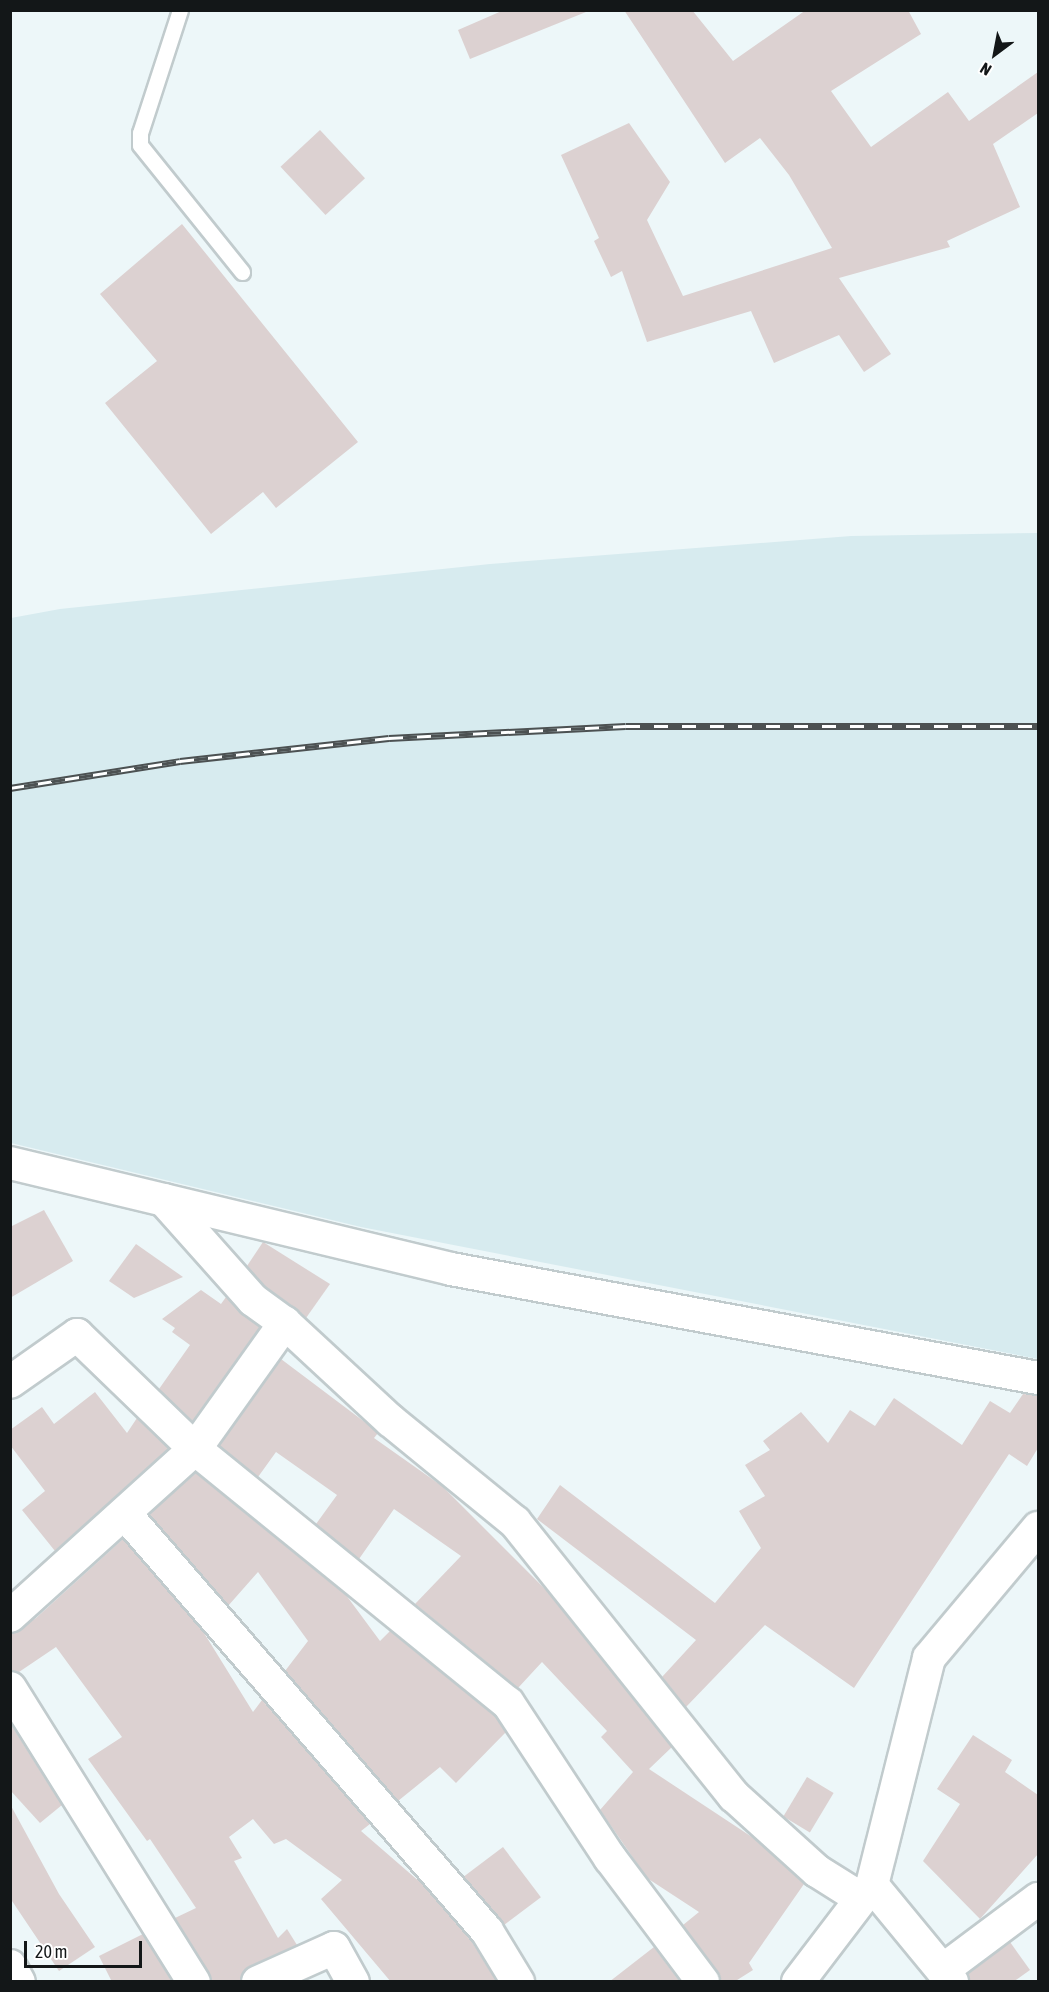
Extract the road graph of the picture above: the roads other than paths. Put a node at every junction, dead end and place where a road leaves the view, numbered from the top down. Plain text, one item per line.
1 (180, 10) edge
2 (242, 272) dead end
3 (13, 1166) edge
4 (164, 1200) junction
5 (285, 1323) junction
6 (1038, 1378) edge
7 (10, 1382) edge
8 (195, 1449) junction
9 (126, 1515) junction
10 (1038, 1528) edge
11 (10, 1616) edge
12 (10, 1688) edge
13 (866, 1892) junction
14 (1038, 1899) edge
15 (10, 1966) edge
16 (947, 1976) edge
17 (19, 1982) edge
18 (194, 1982) edge
19 (258, 1982) edge
20 (353, 1982) edge
21 (518, 1982) edge
22 (703, 1982) edge
23 (798, 1982) edge

1 - 2 lane
3 - 4 street
4 - 5 street
4 - 6 street
5 - 8 street
5 - 13 street
7 - 8 street
8 - 9 street
8 - 22 street
9 - 11 street
9 - 21 street
10 - 13 street
12 - 18 street
13 - 16 street
13 - 23 street
14 - 16 street
15 - 17 street
19 - 20 street

